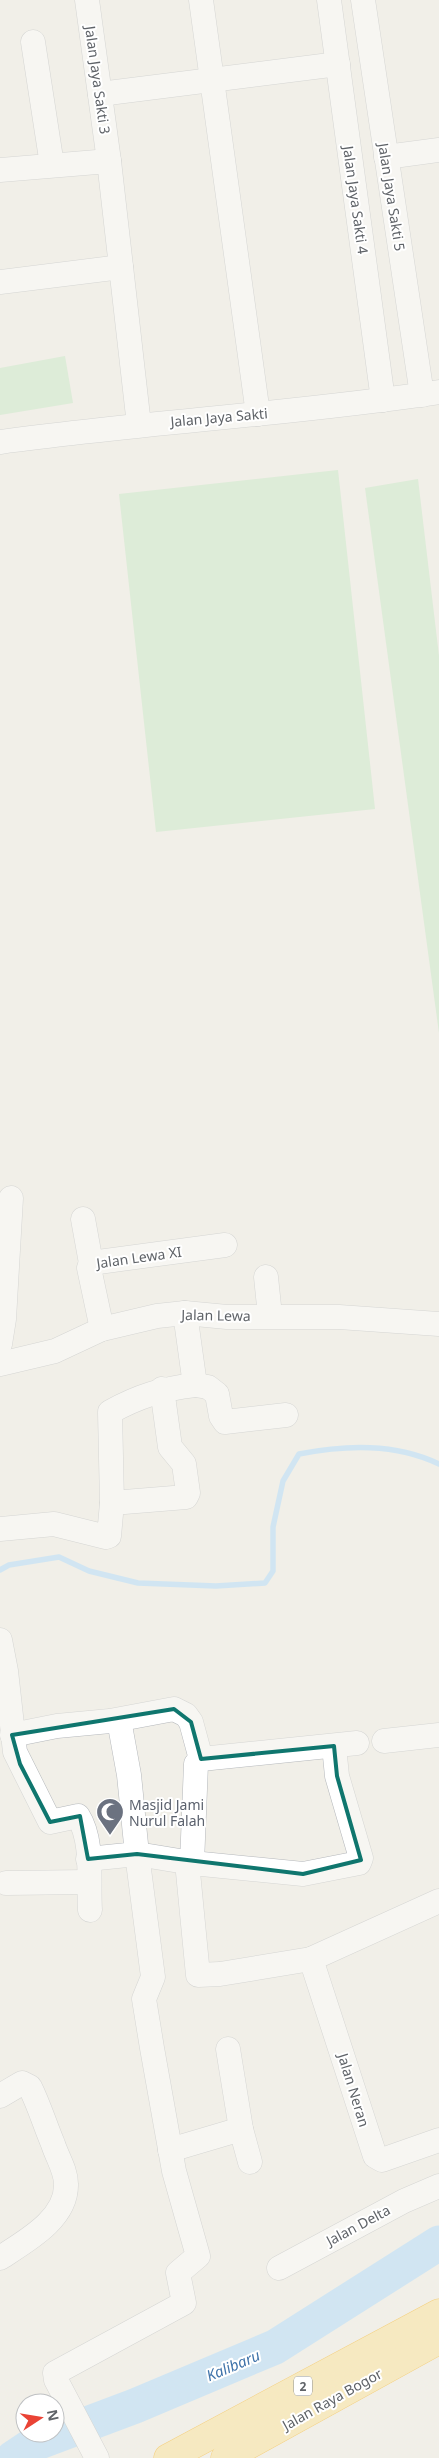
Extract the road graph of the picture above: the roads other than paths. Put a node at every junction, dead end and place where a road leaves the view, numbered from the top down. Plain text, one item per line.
1 (87, 0) edge
2 (201, 0) edge
3 (329, 0) edge
4 (363, 0) edge
5 (33, 42) dead end
6 (338, 64) junction
7 (212, 79) junction
8 (100, 94) junction
9 (439, 150) edge
10 (386, 157) junction
11 (109, 161) junction
12 (52, 165) junction
13 (0, 170) edge
14 (121, 267) junction
15 (0, 282) edge
16 (430, 394) edge
17 (383, 400) junction
18 (258, 414) junction
19 (139, 424) junction
20 (0, 442) edge
21 (10, 1198) dead end
22 (84, 1219) dead end
23 (225, 1245) dead end
24 (91, 1263) junction
25 (266, 1277) dead end
26 (185, 1313) junction
27 (270, 1316) junction
28 (439, 1324) edge
29 (102, 1329) junction
30 (0, 1344) edge
31 (0, 1364) edge
32 (195, 1385) junction
33 (162, 1389) junction
34 (286, 1415) dead end
35 (112, 1504) junction
36 (0, 1529) edge
37 (0, 1640) edge
38 (119, 1720) junction
39 (439, 1735) edge
40 (384, 1741) dead end
41 (357, 1743) dead end
42 (9, 1744) edge
43 (334, 1746) junction
44 (201, 1759) junction
45 (137, 1854) junction
46 (189, 1862) junction
47 (88, 1871) junction
48 (6, 1883) dead end
49 (439, 1901) edge
50 (90, 1910) dead end
51 (311, 1959) junction
52 (228, 2049) dead end
53 (0, 2096) edge
54 (241, 2129) junction
55 (439, 2140) edge
56 (170, 2150) junction
57 (250, 2162) dead end
58 (439, 2186) edge
59 (0, 2258) edge
60 (279, 2268) dead end
61 (439, 2314) edge
62 (439, 2340) edge
63 (93, 2449) edge
64 (168, 2458) edge
65 (225, 2458) edge

1 - 8 street, Jalan Jaya Sakti 3
2 - 7 street
3 - 6 street, Jalan Jaya Sakti 4
4 - 10 street, Jalan Jaya Sakti 5
5 - 12 street
6 - 7 street
6 - 17 street, Jalan Jaya Sakti 4
7 - 8 street
7 - 18 street
8 - 11 street, Jalan Jaya Sakti 3
9 - 10 street
10 - 16 street, Jalan Jaya Sakti 5
11 - 12 street
11 - 14 street, Jalan Jaya Sakti 3
12 - 13 street
14 - 15 street
14 - 19 street, Jalan Jaya Sakti 3
16 - 17 street, Jalan Jaya Sakti
17 - 18 street, Jalan Jaya Sakti
18 - 19 street, Jalan Jaya Sakti
19 - 20 street, Jalan Jaya Sakti
21 - 30 street
22 - 24 street
23 - 24 street, Jalan Lewa XI
24 - 29 street, Jalan Lewa XI
25 - 27 street
26 - 27 street, Jalan Lewa
26 - 29 street, Jalan Lewa
26 - 32 street
27 - 28 street, Jalan Lewa
29 - 31 street, Jalan Lewa
32 - 33 street
32 - 34 street
33 - 35 street
33 - 35 street
35 - 36 street
37 - 42 street
38 - 42 street
38 - 44 street
38 - 45 street
39 - 40 street
41 - 43 street
42 - 47 street
43 - 44 street
43 - 46 street
44 - 46 street
45 - 46 street
45 - 47 street
45 - 56 street
46 - 51 street
47 - 48 street
47 - 50 street
49 - 51 street
51 - 55 street, Jalan Neran
52 - 54 street
53 - 59 street
54 - 56 street
54 - 57 street
56 - 63 street
58 - 60 street, Jalan Delta
61 - 64 highway, Jalan Raya Bogor / 2
62 - 65 highway, Jalan Raya Bogor / 2

